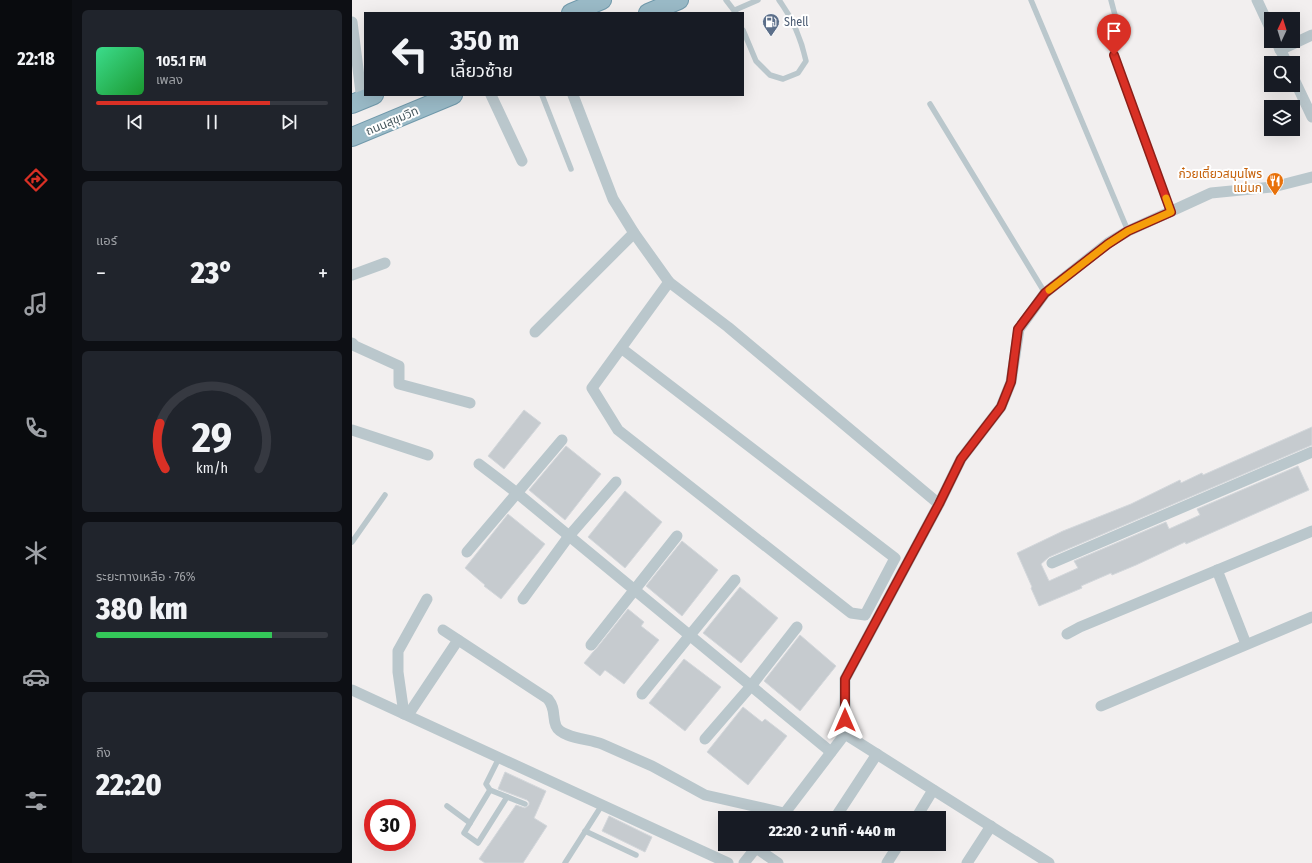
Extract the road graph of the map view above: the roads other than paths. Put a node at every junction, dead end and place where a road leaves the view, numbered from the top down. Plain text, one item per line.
1 (602, 0) edge
2 (679, 0) edge
3 (726, 0) edge
4 (758, 0) edge
5 (779, 0) edge
6 (1031, 0) edge
7 (1111, 0) edge
8 (1257, 0) edge
9 (577, 7) edge
10 (650, 12) edge
11 (735, 12) edge
12 (1264, 15) edge
13 (352, 22) edge
14 (744, 32) edge
15 (1312, 35) edge
16 (1300, 39) edge
17 (1300, 92) edge
18 (451, 96) edge
19 (491, 96) edge
20 (542, 96) edge
21 (574, 96) edge
22 (363, 100) edge
23 (930, 104) dead end
24 (1312, 117) edge
25 (352, 138) edge
26 (522, 161) dead end
27 (571, 169) dead end
28 (1312, 177) edge
29 (1171, 212) junction
30 (1128, 231) junction
31 (634, 233) junction
32 (385, 264) dead end
33 (352, 275) edge
34 (669, 282) junction
35 (1045, 293) junction
36 (535, 332) dead end
37 (352, 342) edge
38 (621, 348) junction
39 (470, 403) dead end
40 (352, 430) edge
41 (562, 440) dead end
42 (1312, 452) edge
43 (428, 455) dead end
44 (479, 464) dead end
45 (616, 482) dead end
46 (517, 493) junction
47 (385, 495) dead end
48 (939, 504) junction
49 (1312, 531) edge
50 (569, 536) junction
51 (677, 536) dead end
52 (352, 542) edge
53 (467, 552) dead end
54 (1052, 563) dead end
55 (1217, 570) junction
56 (735, 580) dead end
57 (634, 590) junction
58 (427, 599) dead end
59 (523, 599) dead end
60 (1312, 617) edge
61 (797, 627) dead end
62 (443, 630) dead end
63 (1067, 634) dead end
64 (689, 635) junction
65 (458, 640) junction
66 (1246, 644) junction
67 (591, 645) dead end
68 (751, 686) junction
69 (352, 690) edge
70 (642, 694) dead end
71 (1101, 706) dead end
72 (406, 715) junction
73 (845, 734) junction
74 (705, 740) dead end
75 (831, 752) junction
76 (877, 754) junction
77 (499, 758) junction
78 (490, 790) junction
79 (933, 790) junction
80 (507, 797) junction
81 (525, 804) dead end
82 (602, 805) junction
83 (447, 806) dead end
84 (764, 811) edge
85 (786, 811) edge
86 (840, 811) edge
87 (920, 811) edge
88 (470, 822) junction
89 (991, 826) junction
90 (585, 831) junction
91 (753, 851) edge
92 (763, 851) edge
93 (895, 851) edge
94 (636, 855) dead end
95 (565, 863) edge
96 (728, 863) edge
97 (744, 863) edge
98 (778, 863) edge
99 (887, 863) edge
100 (968, 863) edge
101 (1048, 863) edge

1 - 9 highway
2 - 10 highway
3 - 11 lane
4 - 11 lane
5 - 14 lane
6 - 30 lane
7 - 29 lane
8 - 12 street
13 - 22 street
15 - 16 street
17 - 24 street
18 - 25 highway, ถนนสุขุมวิท
19 - 26 street
20 - 27 lane
21 - 31 street
23 - 35 lane
28 - 29 street
29 - 30 street
30 - 35 street
31 - 34 street
31 - 36 street
32 - 33 street
34 - 38 street
34 - 48 street
35 - 48 street
37 - 39 street
38 - 38 street
40 - 43 street
41 - 46 street
42 - 54 street
44 - 46 street
45 - 50 street
46 - 50 street
46 - 53 street
47 - 52 lane
48 - 73 street
49 - 55 street
50 - 57 street
50 - 59 street
51 - 57 street
55 - 63 street
55 - 66 street
56 - 64 street
57 - 64 street
57 - 67 street
58 - 72 street
60 - 66 street
61 - 68 street
62 - 65 street
64 - 68 street
64 - 70 street
65 - 72 street
65 - 84 street
66 - 71 street
68 - 74 street
68 - 75 street
69 - 72 street
72 - 77 street
73 - 75 street
73 - 76 street
75 - 85 street
76 - 79 street
76 - 86 street
77 - 78 lane
77 - 82 street
78 - 80 lane
78 - 88 lane
79 - 87 street
79 - 89 street
80 - 81 lane
80 - 88 lane
82 - 90 lane
82 - 96 street
83 - 88 lane
89 - 100 street
89 - 101 street
90 - 94 lane
90 - 95 lane
91 - 97 street
92 - 98 street
93 - 99 street

